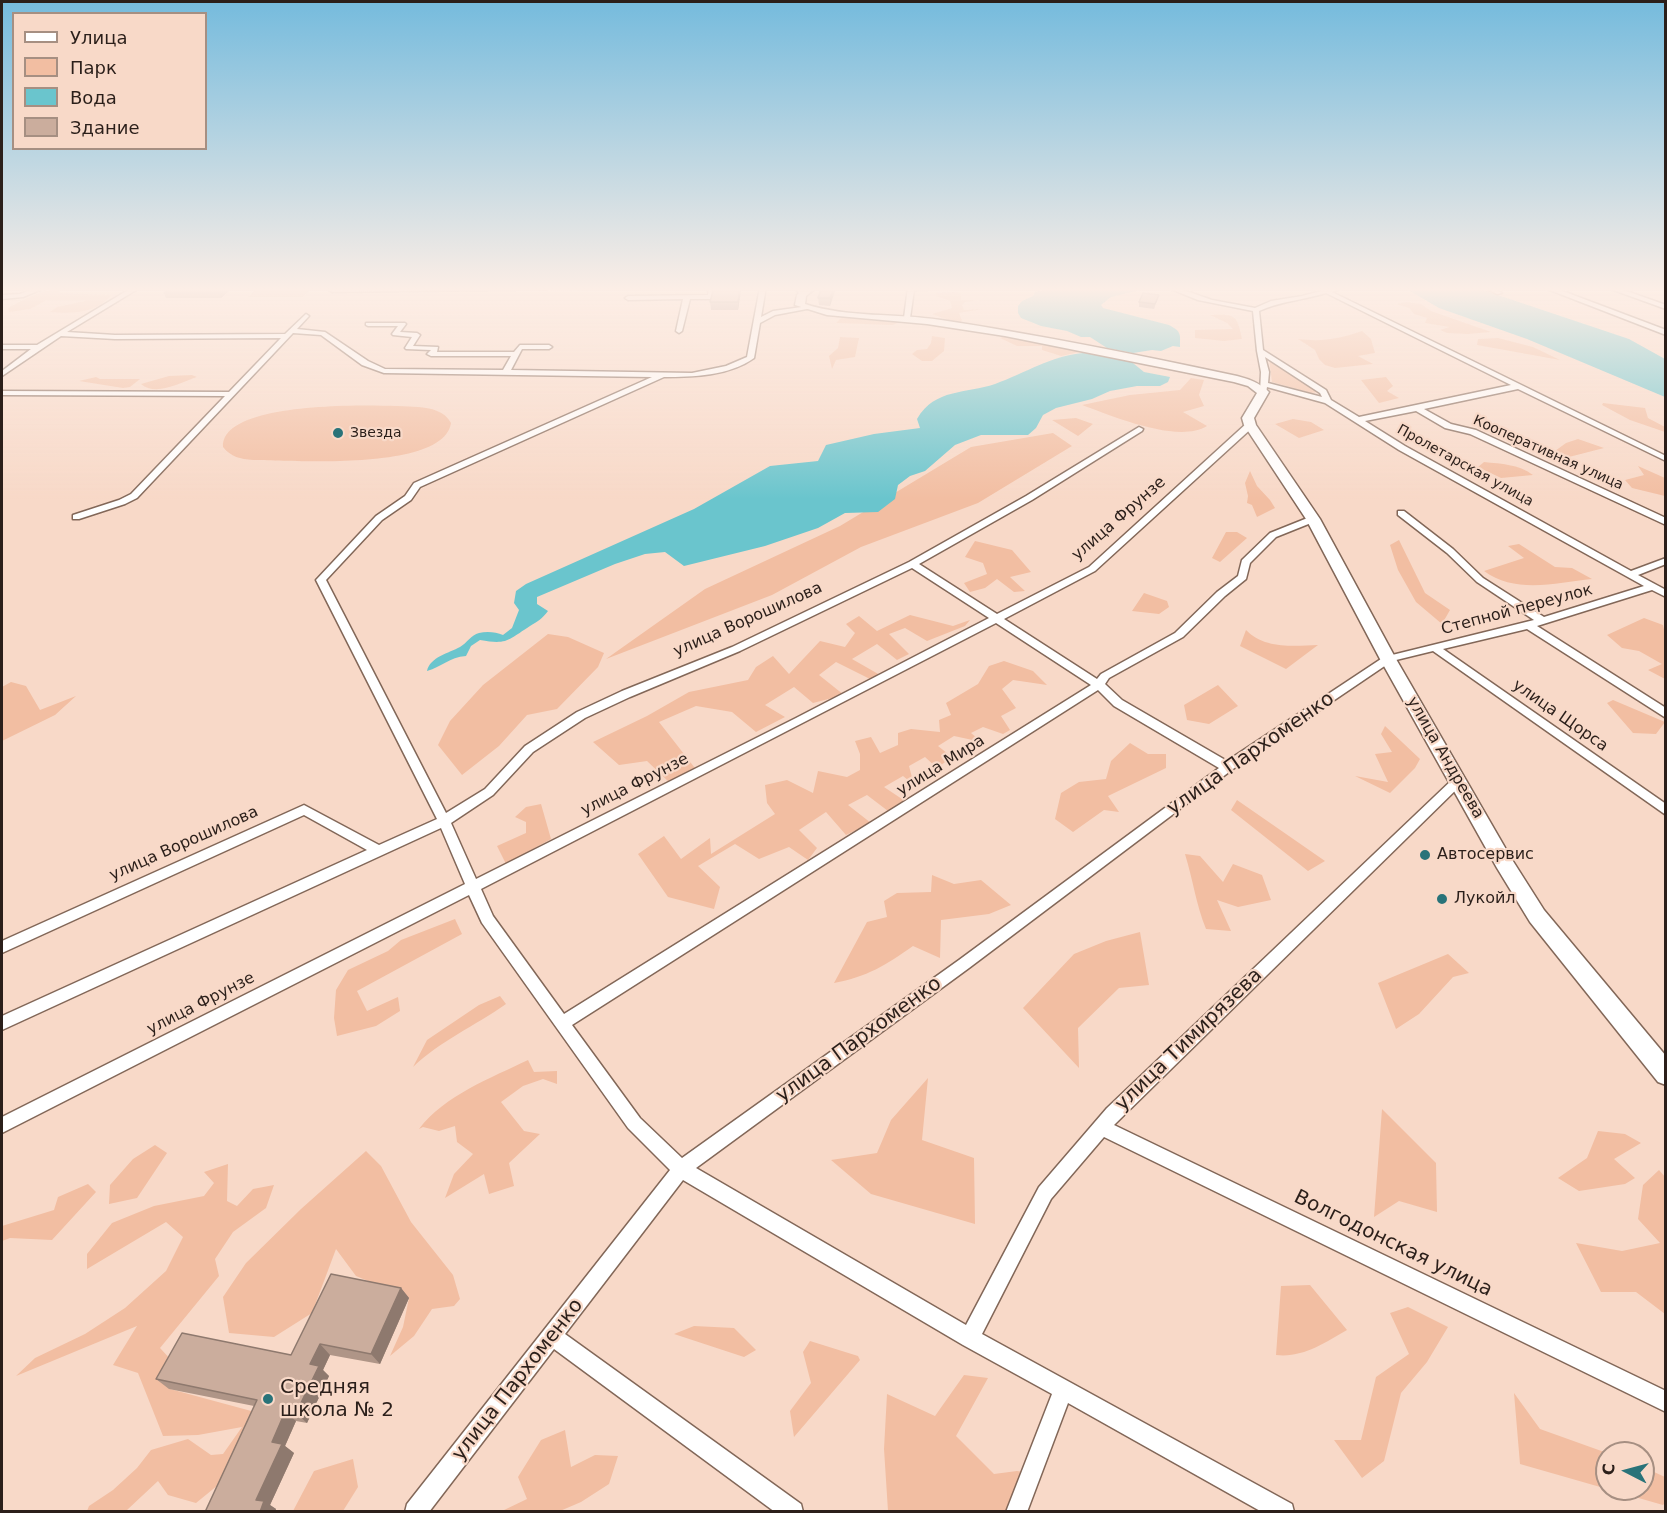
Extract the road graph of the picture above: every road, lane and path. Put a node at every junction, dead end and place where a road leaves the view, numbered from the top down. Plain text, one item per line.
1 (24, 358) edge
2 (266, 358) edge
3 (359, 358) edge
4 (513, 358) edge
5 (750, 358) edge
6 (1134, 358) edge
7 (1262, 358) edge
8 (1270, 358) edge
9 (1461, 358) edge
10 (2, 374) edge
11 (504, 374) junction
12 (664, 374) junction
13 (1519, 386) junction
14 (1263, 388) junction
15 (2, 393) edge
16 (231, 394) junction
17 (1328, 401) junction
18 (1419, 410) junction
19 (1358, 420) junction
20 (1250, 425) junction
21 (1139, 429) dead end
22 (1665, 459) edge
23 (1401, 513) dead end
24 (76, 518) dead end
25 (1313, 519) junction
26 (1665, 522) edge
27 (1665, 561) edge
28 (912, 564) junction
29 (1631, 574) junction
30 (1652, 587) junction
31 (1665, 594) edge
32 (997, 618) junction
33 (1541, 620) junction
34 (1529, 625) junction
35 (1435, 648) junction
36 (1388, 659) junction
37 (1099, 685) junction
38 (1665, 714) edge
39 (1227, 767) junction
40 (1458, 781) junction
41 (1665, 811) edge
42 (444, 821) junction
43 (379, 851) junction
44 (470, 886) junction
45 (2, 947) edge
46 (2, 1023) edge
47 (563, 1023) junction
48 (1665, 1074) edge
49 (2, 1125) edge
50 (1101, 1127) junction
51 (681, 1169) junction
52 (552, 1336) junction
53 (970, 1338) junction
54 (1064, 1391) junction
55 (1665, 1402) edge
56 (415, 1512) edge
57 (793, 1512) edge
58 (1016, 1512) edge
59 (1284, 1512) edge

1 - 10 street
2 - 16 street
3 - 11 street
4 - 11 street
5 - 12 street
6 - 14 main road
7 - 14 street
8 - 17 street, Пролетарская улица
9 - 13 street
11 - 12 street
12 - 42 street
13 - 18 street
13 - 22 street
14 - 17 street
14 - 20 main road
15 - 16 street
16 - 24 street
17 - 19 street, Пролетарская улица
18 - 19 street
18 - 26 street, Кооперативная улица
19 - 29 street, Пролетарская улица
20 - 25 main road, улица Андреева
20 - 32 street, улица Фрунзе
21 - 28 street, улица Ворошилова
23 - 33 street
25 - 36 main road, улица Андреева
25 - 37 street, улица Мира
27 - 29 street
28 - 32 street
28 - 42 street, улица Ворошилова
29 - 30 street, Пролетарская улица
30 - 31 street, Пролетарская улица
30 - 33 street, Степной переулок
32 - 37 street
32 - 44 street, улица Фрунзе
33 - 34 street, Степной переулок
34 - 35 street, Степной переулок
34 - 38 street
35 - 36 street, Степной переулок
35 - 41 street, улица Щорса
36 - 39 street, улица Пархоменко
36 - 40 main road, улица Андреева
37 - 39 street
37 - 47 street, улица Мира
39 - 51 street, улица Пархоменко
40 - 48 main road, улица Андреева
40 - 50 street, улица Тимирязева
42 - 43 street, улица Ворошилова
42 - 44 street
43 - 45 street, улица Ворошилова
43 - 46 street, улица Ворошилова
44 - 47 street
44 - 49 street, улица Фрунзе
47 - 51 street
50 - 53 street, улица Тимирязева
50 - 55 street, Волгодонская улица
51 - 52 street, улица Пархоменко
51 - 53 street
52 - 56 street, улица Пархоменко
52 - 57 street
53 - 54 street
54 - 58 street
54 - 59 street

